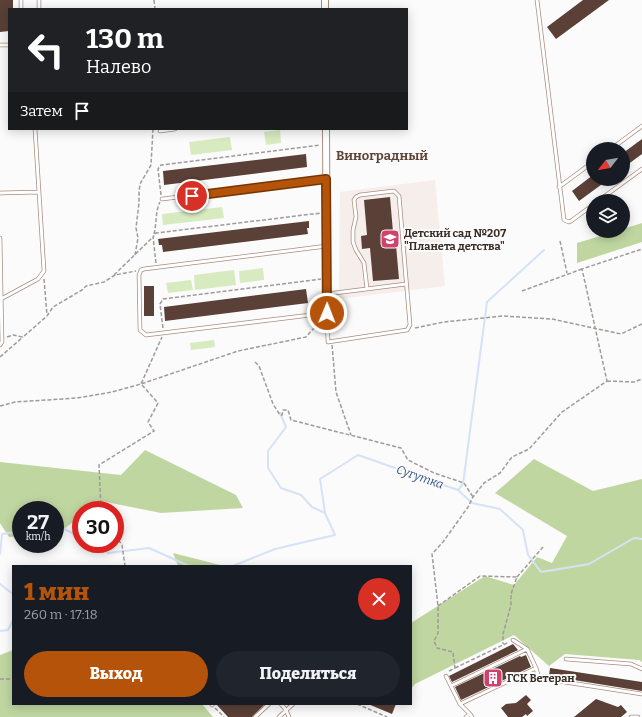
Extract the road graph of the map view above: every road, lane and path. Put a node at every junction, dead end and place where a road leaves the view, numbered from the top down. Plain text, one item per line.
1 (537, 0) edge
2 (642, 126) edge
3 (35, 130) edge
4 (153, 130) edge
5 (168, 130) edge
6 (326, 130) edge
7 (160, 131) dead end
8 (620, 142) edge
9 (326, 145) junction
10 (586, 167) edge
11 (642, 169) edge
12 (326, 179) junction
13 (559, 188) junction
14 (39, 192) junction
15 (0, 193) edge
16 (608, 194) edge
17 (162, 199) junction
18 (586, 210) edge
19 (327, 212) junction
20 (154, 234) junction
21 (153, 237) junction
22 (0, 238) edge
23 (560, 241) dead end
24 (327, 246) junction
25 (642, 249) edge
26 (135, 255) junction
27 (156, 267) junction
28 (582, 269) junction
29 (141, 270) junction
30 (44, 271) junction
31 (567, 273) junction
32 (112, 278) junction
33 (327, 279) junction
34 (406, 284) junction
35 (367, 289) junction
36 (522, 291) dead end
37 (327, 294) junction
38 (1, 299) junction
39 (327, 313) junction
40 (47, 316) junction
41 (642, 324) edge
42 (595, 328) junction
43 (408, 329) junction
44 (164, 333) junction
45 (23, 337) junction
46 (2, 338) junction
47 (332, 342) junction
48 (0, 345) edge
49 (0, 357) edge
50 (255, 362) dead end
51 (642, 379) edge
52 (607, 381) junction
53 (141, 384) junction
54 (0, 406) edge
55 (351, 434) junction
56 (473, 497) junction
57 (100, 501) edge
58 (544, 547) dead end
59 (123, 553) edge
60 (125, 565) edge
61 (517, 577) junction
62 (438, 606) junction
63 (513, 640) joint
64 (503, 644) junction
65 (527, 649) junction
66 (566, 659) dead end
67 (455, 668) junction
68 (536, 668) junction
69 (642, 669) edge
70 (446, 676) joint
71 (0, 679) edge
72 (12, 679) edge
73 (451, 686) junction
74 (642, 694) edge
75 (460, 704) junction
76 (214, 705) edge
77 (268, 705) edge
78 (282, 705) edge
79 (292, 705) edge
80 (359, 705) edge
81 (286, 710) junction
82 (471, 715) edge
83 (224, 717) edge
84 (255, 717) edge
85 (279, 717) edge
86 (289, 717) edge
87 (387, 717) edge
88 (466, 717) edge
89 (631, 717) edge
90 (638, 717) edge

1 - 13 lane
2 - 8 lane
3 - 14 lane
4 - 26 path
5 - 7 lane
6 - 9 street
9 - 12 street
9 - 17 path
10 - 13 lane
11 - 16 lane
12 - 17 lane
12 - 19 street
13 - 18 lane
14 - 15 lane
14 - 30 lane
17 - 20 path
19 - 20 path
19 - 24 street
20 - 21 path
21 - 26 path
21 - 27 path
22 - 38 lane
23 - 31 path
24 - 27 lane
24 - 33 street
25 - 28 path
26 - 32 path
27 - 29 lane
28 - 31 path
28 - 42 path
29 - 32 path
29 - 44 lane
30 - 38 lane
30 - 40 path
31 - 36 path
32 - 40 path
33 - 37 street
33 - 44 path
34 - 35 lane
34 - 35 lane
34 - 43 lane
35 - 37 lane
37 - 39 street
38 - 46 lane
39 - 44 lane
39 - 47 lane
39 - 53 path
40 - 45 path
41 - 42 path
42 - 43 path
42 - 52 path
43 - 47 lane
44 - 53 path
45 - 46 path
45 - 49 path
46 - 48 lane
47 - 55 path
50 - 55 path
51 - 52 path
52 - 56 path
53 - 54 path
53 - 57 path
55 - 56 path
56 - 62 path
58 - 61 path
59 - 60 path
61 - 62 path
61 - 64 path
62 - 67 path
63 - 64 path
63 - 65 lane
64 - 67 path
65 - 68 lane
65 - 73 lane
66 - 69 lane
67 - 70 path
68 - 74 lane
68 - 75 lane
70 - 73 lane
71 - 72 path
73 - 75 lane
75 - 82 lane
76 - 83 path
77 - 84 lane
78 - 81 lane
79 - 81 lane
80 - 87 path
81 - 85 lane
81 - 86 lane
82 - 88 lane
89 - 90 lane

